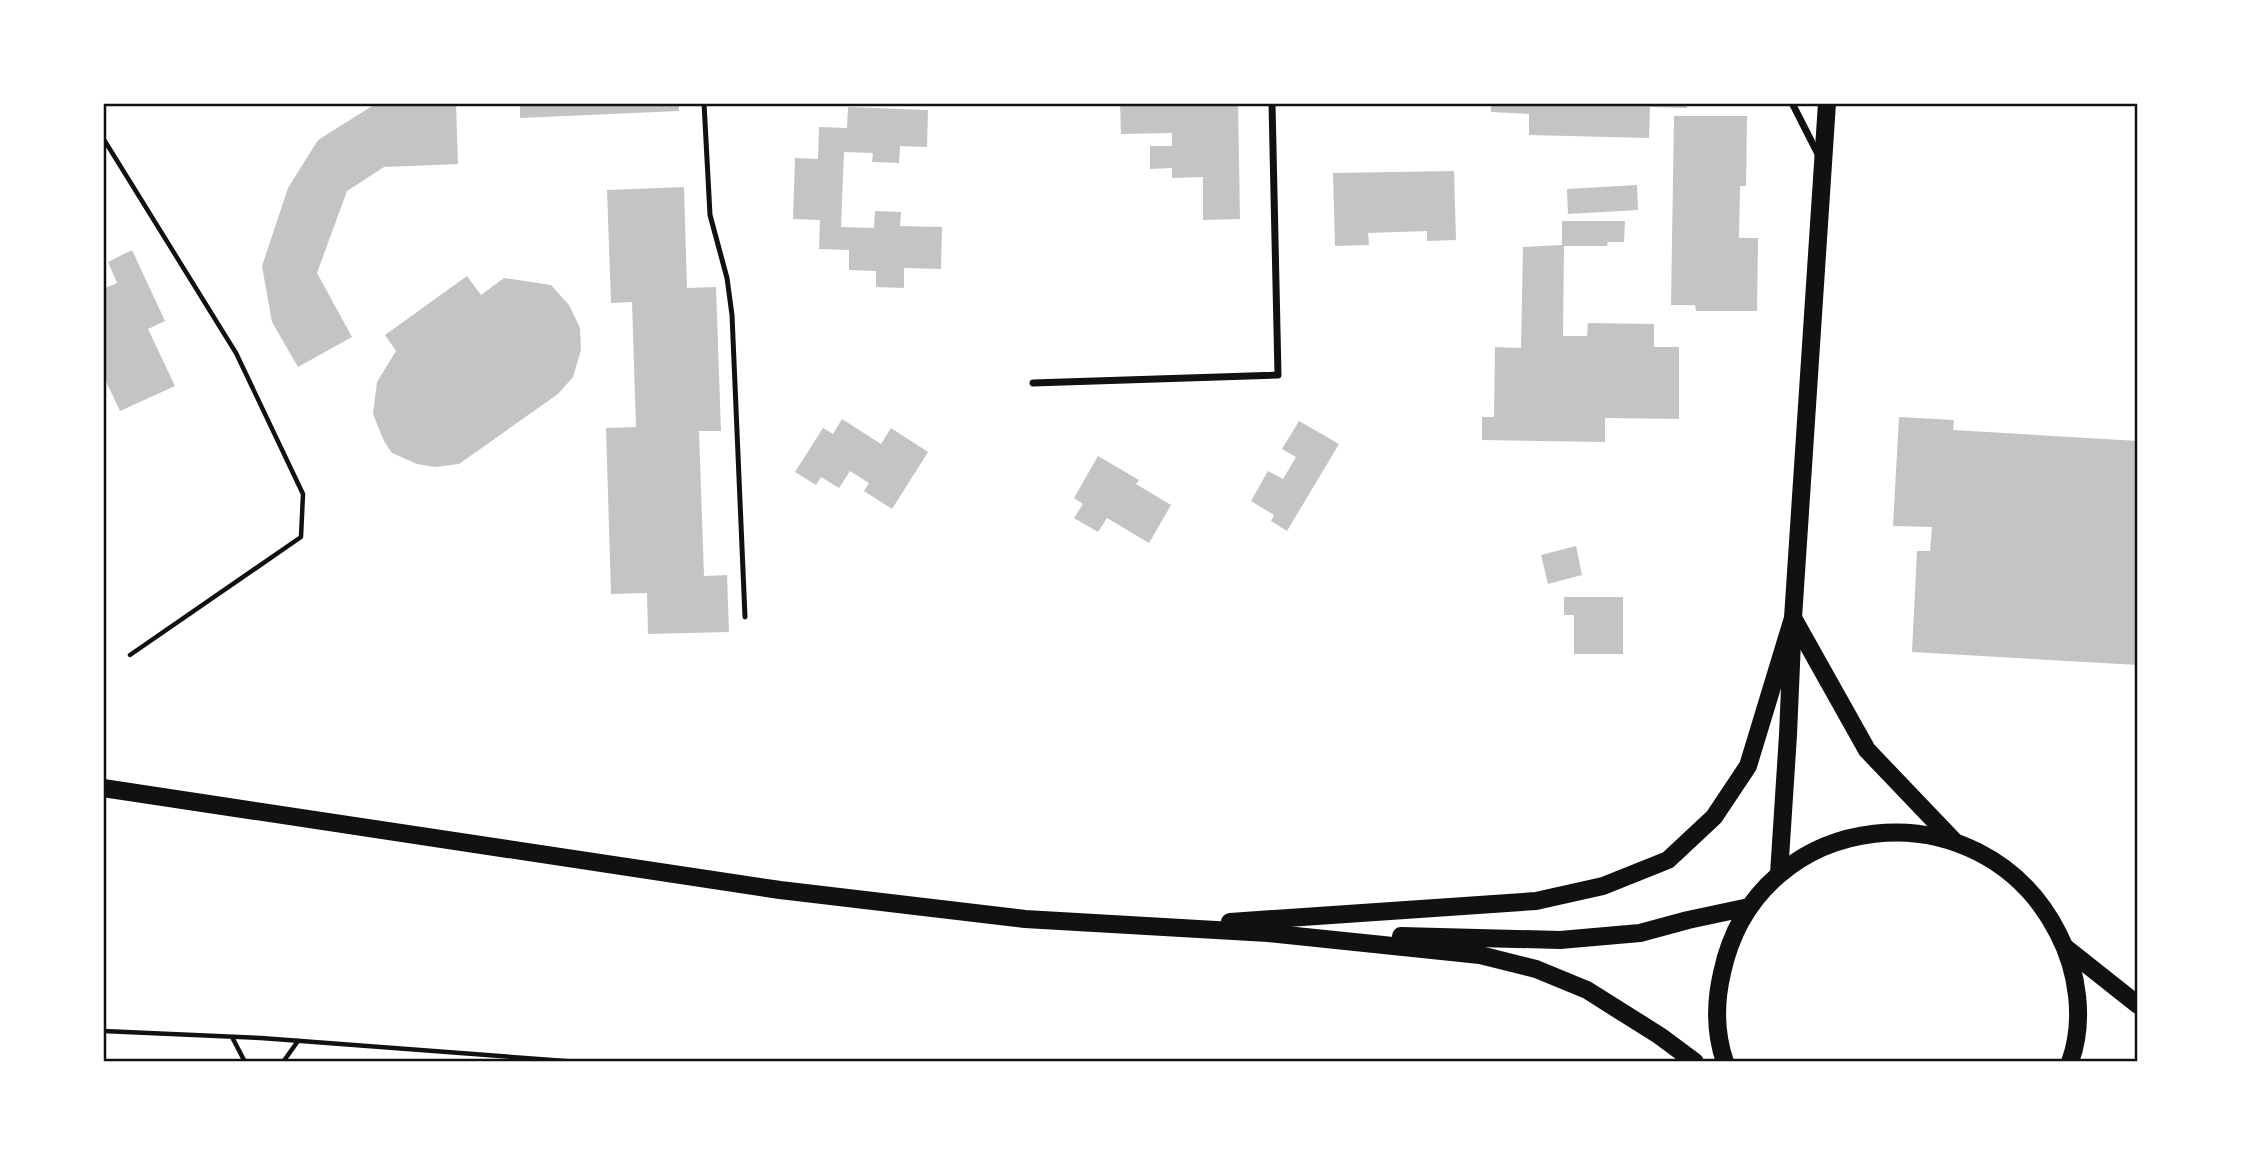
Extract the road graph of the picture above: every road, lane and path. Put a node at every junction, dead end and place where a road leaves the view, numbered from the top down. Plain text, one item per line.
1 (704, 103) edge
2 (1272, 103) edge
3 (1792, 103) edge
4 (1827, 103) edge
5 (103, 138) edge
6 (1822, 163) junction
7 (1033, 383) dead end
8 (745, 617) dead end
9 (1793, 618) junction
10 (130, 655) dead end
11 (103, 788) edge
12 (1953, 840) junction
13 (1779, 874) junction
14 (1749, 907) junction
15 (1163, 926) junction
16 (1268, 933) junction
17 (2066, 948) junction
18 (2138, 1004) edge
19 (103, 1031) edge
20 (232, 1037) junction
21 (298, 1041) junction
22 (245, 1062) edge
23 (283, 1062) edge
24 (579, 1062) edge
25 (1695, 1062) edge
26 (1725, 1062) edge
27 (2070, 1062) edge

1 - 8 lane
2 - 7 street
3 - 6 street
4 - 6 main road
5 - 10 path
6 - 9 main road
9 - 12 main road
9 - 13 main road
9 - 15 main road
11 - 15 main road
12 - 13 main road
12 - 17 main road
13 - 14 main road
14 - 16 main road
14 - 26 main road
15 - 16 main road
16 - 25 main road
17 - 18 main road
17 - 27 main road
19 - 20 path
20 - 21 path
20 - 22 path
21 - 23 path
21 - 24 path

